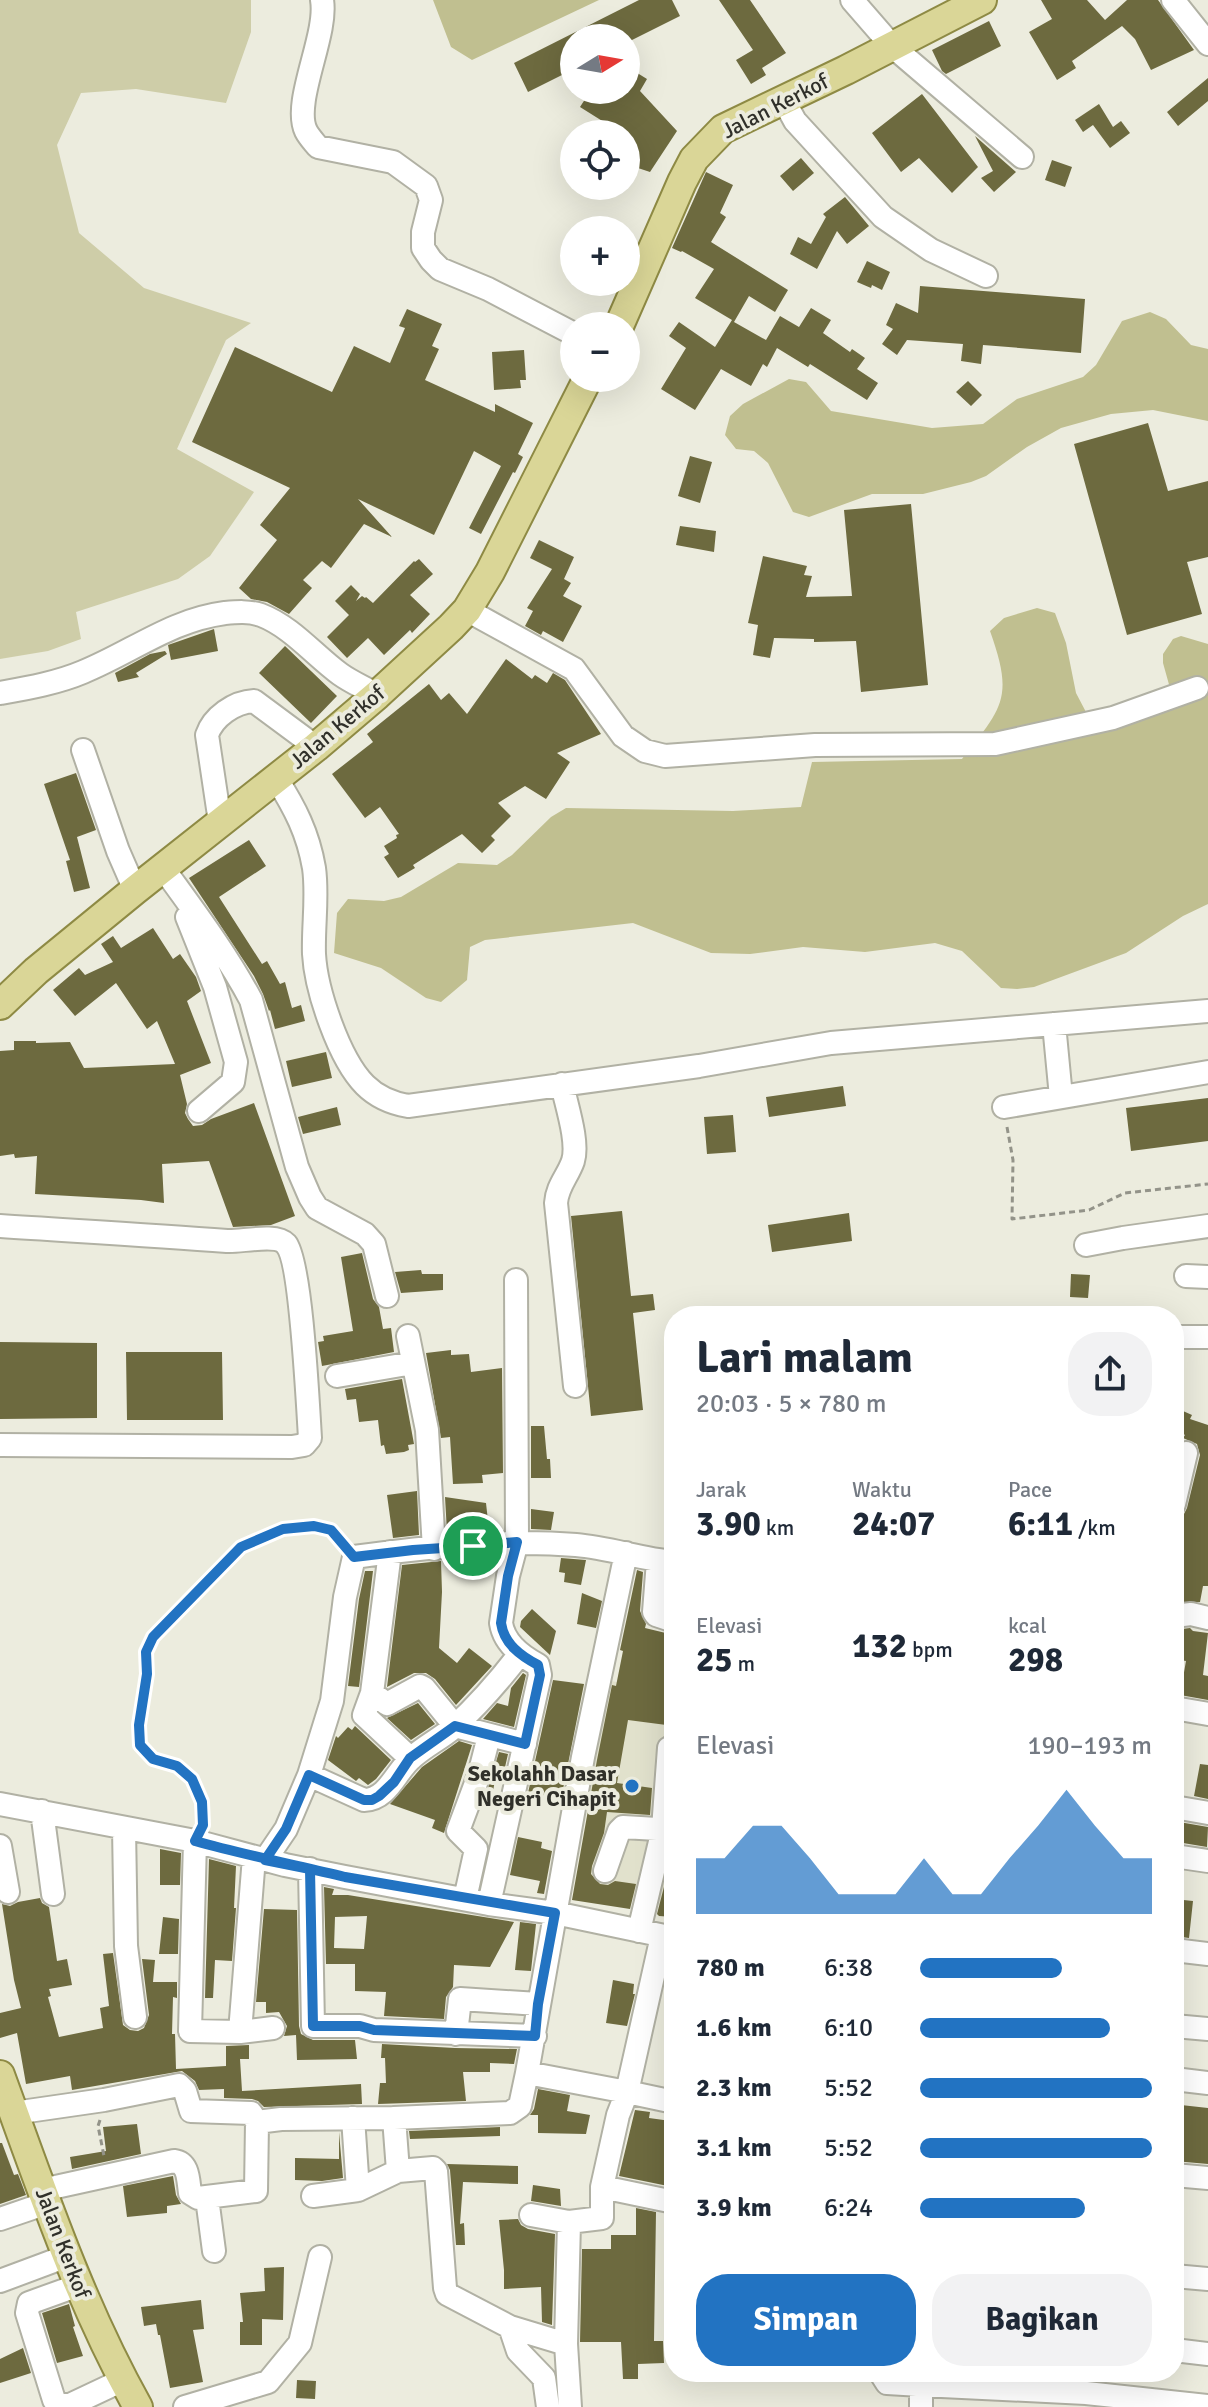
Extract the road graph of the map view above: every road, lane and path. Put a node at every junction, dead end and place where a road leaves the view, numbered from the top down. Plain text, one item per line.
1 (322, 0) edge
2 (852, 0) edge
3 (982, 0) edge
4 (1173, 0) edge
5 (1208, 44) edge
6 (892, 46) junction
7 (783, 99) junction
8 (1022, 157) dead end
9 (986, 276) dead end
10 (625, 312) edge
11 (560, 327) edge
12 (581, 392) edge
13 (467, 610) junction
14 (1197, 688) dead end
15 (0, 693) edge
16 (377, 695) junction
17 (316, 747) junction
18 (83, 750) dead end
19 (276, 778) junction
20 (220, 822) junction
21 (152, 877) junction
22 (0, 1005) edge
23 (1208, 1011) edge
24 (1054, 1024) junction
25 (1208, 1072) edge
26 (562, 1084) junction
27 (1061, 1097) junction
28 (1004, 1107) joint
29 (199, 1111) dead end
30 (1208, 1184) edge
31 (0, 1226) edge
32 (1208, 1226) edge
33 (1086, 1245) dead end
34 (516, 1280) dead end
35 (387, 1296) dead end
36 (408, 1336) dead end
37 (1184, 1337) edge
38 (1208, 1337) edge
39 (413, 1363) junction
40 (337, 1376) dead end
41 (575, 1386) dead end
42 (0, 1445) edge
43 (1186, 1453) dead end
44 (1184, 1462) edge
45 (517, 1542) junction
46 (434, 1549) junction
47 (390, 1552) junction
48 (626, 1553) junction
49 (354, 1557) junction
50 (664, 1561) edge
51 (664, 1570) edge
52 (1184, 1615) edge
53 (664, 1616) edge
54 (1208, 1618) edge
55 (519, 1655) junction
56 (372, 1693) junction
57 (332, 1701) junction
58 (1184, 1710) edge
59 (1208, 1714) edge
60 (364, 1715) junction
61 (455, 1726) junction
62 (489, 1736) junction
63 (525, 1744) junction
64 (410, 1758) junction
65 (309, 1775) junction
66 (0, 1804) edge
67 (1184, 1809) edge
68 (42, 1811) junction
69 (1208, 1813) edge
70 (124, 1828) junction
71 (664, 1830) edge
72 (195, 1841) junction
73 (664, 1844) edge
74 (0, 1846) edge
75 (1184, 1857) edge
76 (260, 1858) junction
77 (1208, 1861) edge
78 (310, 1869) junction
79 (605, 1871) dead end
80 (8, 1892) dead end
81 (53, 1894) dead end
82 (465, 1899) junction
83 (489, 1904) junction
84 (555, 1913) junction
85 (639, 1931) junction
86 (664, 1936) edge
87 (1184, 1951) edge
88 (664, 1952) edge
89 (1208, 1954) edge
90 (538, 2004) junction
91 (135, 2017) dead end
92 (1184, 2027) edge
93 (273, 2028) dead end
94 (1208, 2029) edge
95 (240, 2032) junction
96 (456, 2034) junction
97 (535, 2036) junction
98 (527, 2073) junction
99 (0, 2075) edge
100 (1184, 2080) edge
101 (1208, 2083) edge
102 (627, 2092) junction
103 (104, 2100) junction
104 (664, 2100) edge
105 (14, 2113) junction
106 (353, 2118) junction
107 (394, 2118) junction
108 (257, 2122) junction
109 (398, 2171) junction
110 (107, 2175) junction
111 (1184, 2176) edge
112 (1208, 2178) edge
113 (602, 2187) junction
114 (358, 2190) junction
115 (44, 2196) junction
116 (313, 2196) dead end
117 (207, 2198) junction
118 (664, 2200) edge
119 (531, 2215) dead end
120 (0, 2219) edge
121 (569, 2222) junction
122 (214, 2251) dead end
123 (67, 2256) junction
124 (320, 2257) dead end
125 (1184, 2277) edge
126 (1208, 2279) edge
127 (0, 2281) edge
128 (79, 2285) junction
129 (510, 2327) junction
130 (566, 2344) junction
131 (1184, 2351) edge
132 (1208, 2354) edge
133 (123, 2380) junction
134 (886, 2382) edge
135 (921, 2396) edge
136 (1000, 2399) edge
137 (1086, 2400) edge
138 (1166, 2405) edge
139 (1208, 2406) edge
140 (138, 2407) edge
141 (185, 2407) edge
142 (548, 2407) edge
143 (570, 2407) edge

1 - 11 street
2 - 6 street
3 - 6 main road, Jalan Kerkof
4 - 5 street
6 - 7 main road, Jalan Kerkof
6 - 8 street
7 - 9 street
7 - 10 main road, Jalan Kerkof
12 - 13 main road, Jalan Kerkof
13 - 14 street
13 - 16 main road, Jalan Kerkof
15 - 16 street
16 - 17 main road, Jalan Kerkof
17 - 19 main road, Jalan Kerkof
17 - 20 street
18 - 21 street
19 - 20 main road, Jalan Kerkof
19 - 26 street
20 - 21 main road, Jalan Kerkof
21 - 22 main road, Jalan Kerkof
21 - 29 street
21 - 35 street
23 - 24 street
24 - 26 street
24 - 27 street
25 - 27 street
26 - 41 street
27 - 28 street
28 - 30 path
31 - 42 street
32 - 33 street
34 - 45 street
36 - 39 street
37 - 38 street
39 - 40 street
39 - 46 street
43 - 44 street
45 - 46 street
45 - 48 street
45 - 55 street
46 - 47 street
47 - 49 street
47 - 56 street
48 - 50 street
48 - 84 street
49 - 57 street
49 - 72 path
51 - 53 street
52 - 54 street
55 - 61 street
55 - 63 street
56 - 60 street
56 - 61 street
57 - 60 street
57 - 65 street
58 - 59 street
60 - 64 street
61 - 62 street
61 - 64 street
62 - 63 street
62 - 82 street
63 - 83 street
64 - 65 street
65 - 76 street
66 - 68 street
67 - 69 street
68 - 70 street
68 - 81 street
70 - 72 street
70 - 91 street
71 - 79 street
72 - 76 street
72 - 95 street
73 - 85 street
74 - 80 street
75 - 77 street
76 - 78 street
76 - 95 street
78 - 82 street
78 - 96 street
82 - 83 street
83 - 84 street
84 - 85 street
84 - 90 street
85 - 86 street
87 - 89 street
88 - 102 street
90 - 96 street
90 - 97 street
92 - 94 street
93 - 95 street
96 - 97 street
97 - 98 street
98 - 102 street
98 - 107 street
99 - 105 main road, Jalan Kerkof
100 - 101 street
102 - 104 street
102 - 113 street
103 - 105 street
103 - 108 street
103 - 110 path
105 - 115 main road, Jalan Kerkof
106 - 107 street
106 - 108 street
106 - 114 street
107 - 109 street
108 - 117 street
109 - 114 street
109 - 129 street
110 - 115 street
110 - 117 street
111 - 112 street
113 - 118 street
113 - 121 street
114 - 116 street
115 - 120 street
115 - 123 main road, Jalan Kerkof
117 - 122 street
119 - 121 street
121 - 130 street
123 - 127 street
123 - 128 main road, Jalan Kerkof
124 - 141 street
125 - 126 street
128 - 133 main road, Jalan Kerkof
128 - 133 street
129 - 130 street
129 - 142 street
130 - 143 street
131 - 132 street
133 - 140 main road, Jalan Kerkof
134 - 135 street
135 - 136 street
136 - 137 street
137 - 138 street
138 - 139 street

